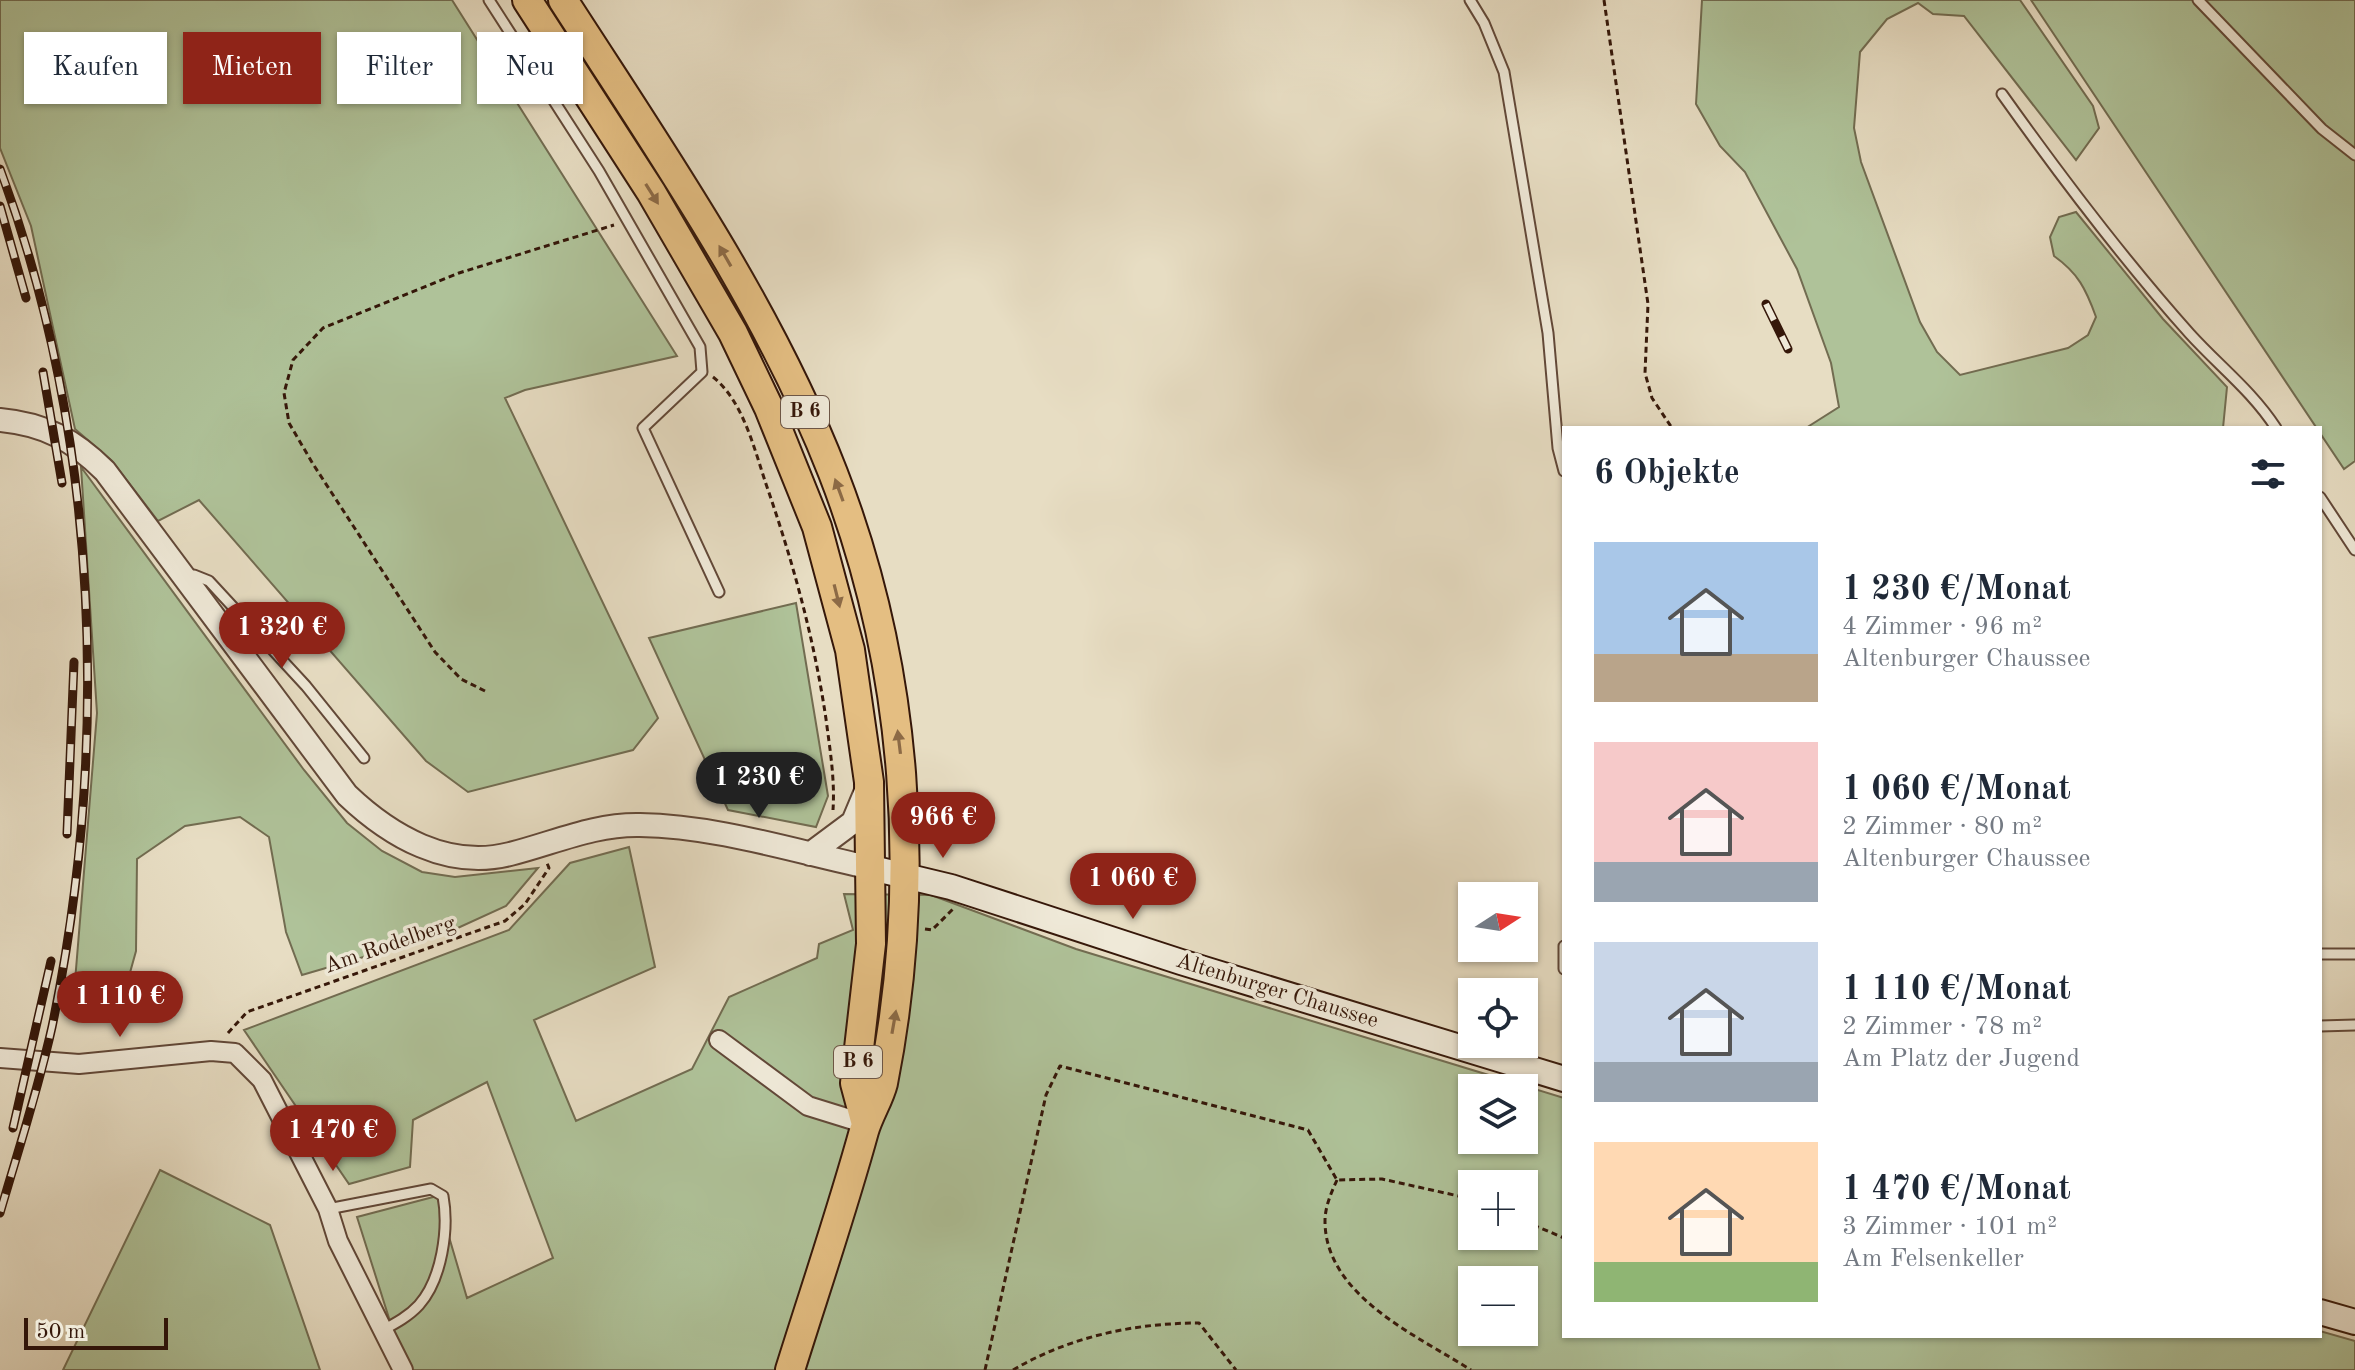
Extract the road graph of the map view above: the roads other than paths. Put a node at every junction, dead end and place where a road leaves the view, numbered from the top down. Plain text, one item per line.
1 (489, 0) edge
2 (527, 0) edge
3 (563, 0) edge
4 (1470, 0) edge
5 (2198, 0) edge
6 (2002, 94) dead end
7 (2355, 155) edge
8 (0, 420) edge
9 (2275, 426) edge
10 (1562, 463) edge
11 (2322, 500) edge
12 (2355, 550) edge
13 (185, 582) junction
14 (719, 592) dead end
15 (364, 758) dead end
16 (869, 782) junction
17 (810, 854) junction
18 (872, 868) junction
19 (904, 876) junction
20 (2322, 954) edge
21 (2355, 954) edge
22 (2355, 1025) edge
23 (2322, 1026) edge
24 (719, 1040) dead end
25 (0, 1058) edge
26 (1562, 1078) edge
27 (866, 1124) junction
28 (328, 1209) junction
29 (2322, 1313) edge
30 (2355, 1322) edge
31 (383, 1330) junction
32 (403, 1370) edge
33 (790, 1370) edge

1 - 14 lane
2 -> 16 main road, B 6
19 -> 3 main road, B 6
4 - 10 lane
5 - 7 lane
6 - 9 lane
8 - 13 street, Altenburger Chaussee
11 - 12 lane
13 - 15 lane
13 - 17 street, Altenburger Chaussee
16 - 17 street
16 - 18 main road, B 6
17 - 18 street, Altenburger Chaussee
18 - 19 main road, Altenburger Chaussee
18 - 27 main road, B 6
19 - 26 main road, Altenburger Chaussee
27 -> 19 main road, B 6
20 - 21 lane
22 - 23 lane
24 - 27 street
25 - 28 street
27 - 33 main road, B 6
28 - 31 street
28 - 31 lane
29 - 30 main road
31 - 32 street

